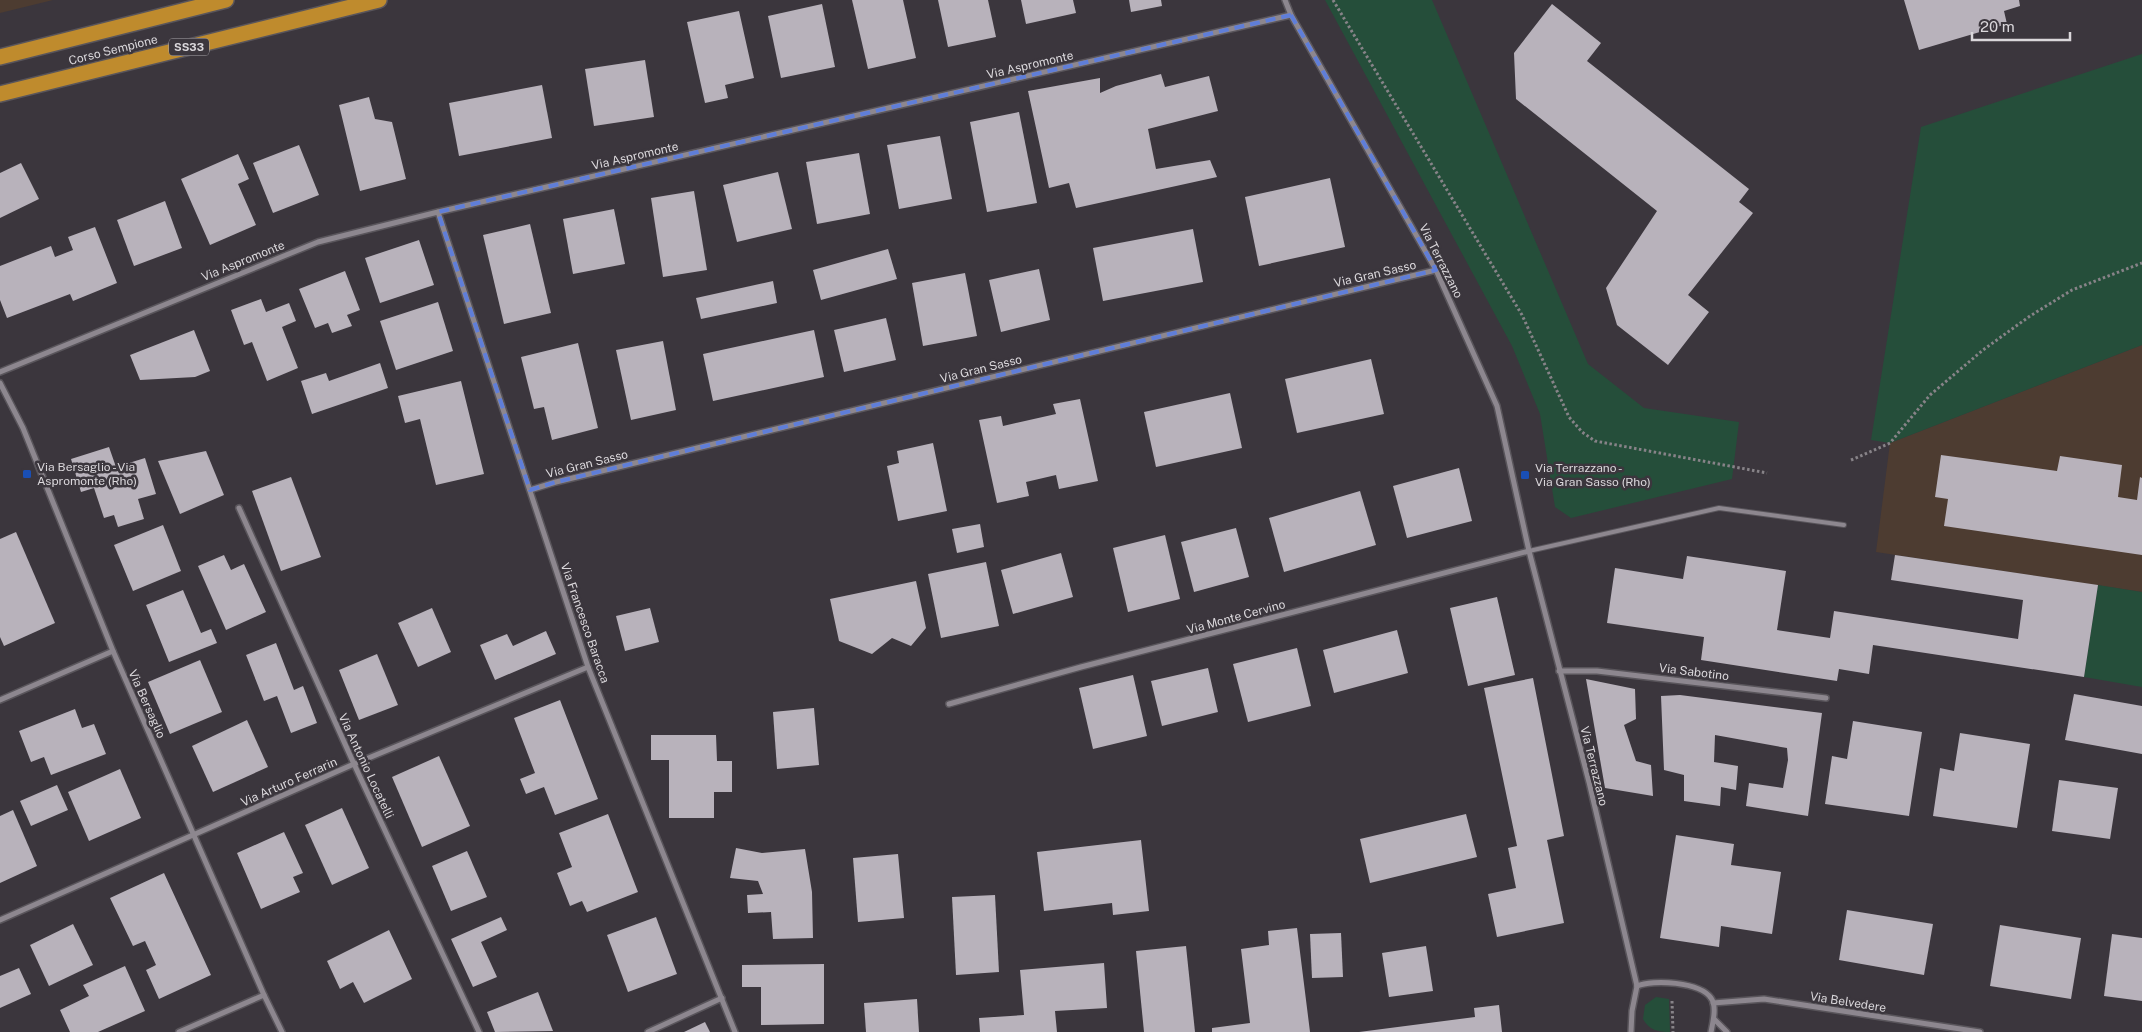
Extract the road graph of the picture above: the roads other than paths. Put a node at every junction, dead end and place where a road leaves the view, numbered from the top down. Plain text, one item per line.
1 (226, 0) edge
2 (379, 0) edge
3 (1285, 0) edge
4 (1292, 15) junction
5 (0, 57) edge
6 (0, 94) edge
7 (438, 212) junction
8 (1436, 270) junction
9 (0, 372) edge
10 (0, 383) edge
11 (530, 490) junction
12 (239, 508) dead end
13 (1844, 525) dead end
14 (1529, 551) junction
15 (113, 651) junction
16 (588, 667) junction
17 (1560, 671) junction
18 (1826, 698) dead end
19 (0, 700) edge
20 (949, 704) dead end
21 (354, 764) junction
22 (193, 835) junction
23 (0, 920) edge
24 (1637, 986) junction
25 (264, 995) junction
26 (722, 998) junction
27 (1713, 1003) junction
28 (1714, 1019) junction
29 (179, 1032) edge
30 (282, 1032) edge
31 (479, 1032) edge
32 (648, 1032) edge
33 (735, 1032) edge
34 (1631, 1032) edge
35 (1711, 1032) edge
36 (1727, 1032) edge
37 (1980, 1032) edge

1 - 5 highway, Corso Sempione
2 - 6 highway, Corso Sempione / SS33
3 - 4 street, Via Terrazzano
4 - 7 street, Via Aspromonte
4 - 8 street, Via Terrazzano
7 - 9 street, Via Aspromonte
7 - 11 street, Via Francesco Baracca
8 - 11 street, Via Gran Sasso
8 - 14 street, Via Terrazzano
10 - 15 street, Via Bersaglio
11 - 16 street, Via Francesco Baracca
12 - 21 street, Via Antonio Locatelli
13 - 14 lane
14 - 17 street, Via Terrazzano
14 - 20 street, Via Monte Cervino
15 - 19 street
15 - 22 street, Via Bersaglio
16 - 21 street, Via Arturo Ferrarin
16 - 26 street, Via Francesco Baracca
17 - 18 street, Via Sabotino
17 - 24 street, Via Terrazzano
21 - 22 street, Via Arturo Ferrarin
21 - 31 street, Via Antonio Locatelli
22 - 23 street, Via Arturo Ferrarin
22 - 25 street, Via Bersaglio
24 - 27 street
24 - 34 street
25 - 29 street
25 - 30 street, Via Bersaglio
26 - 32 street
26 - 33 street, Via Francesco Baracca
27 - 28 street
27 - 37 street, Via Belvedere
28 - 35 street
28 - 36 street

